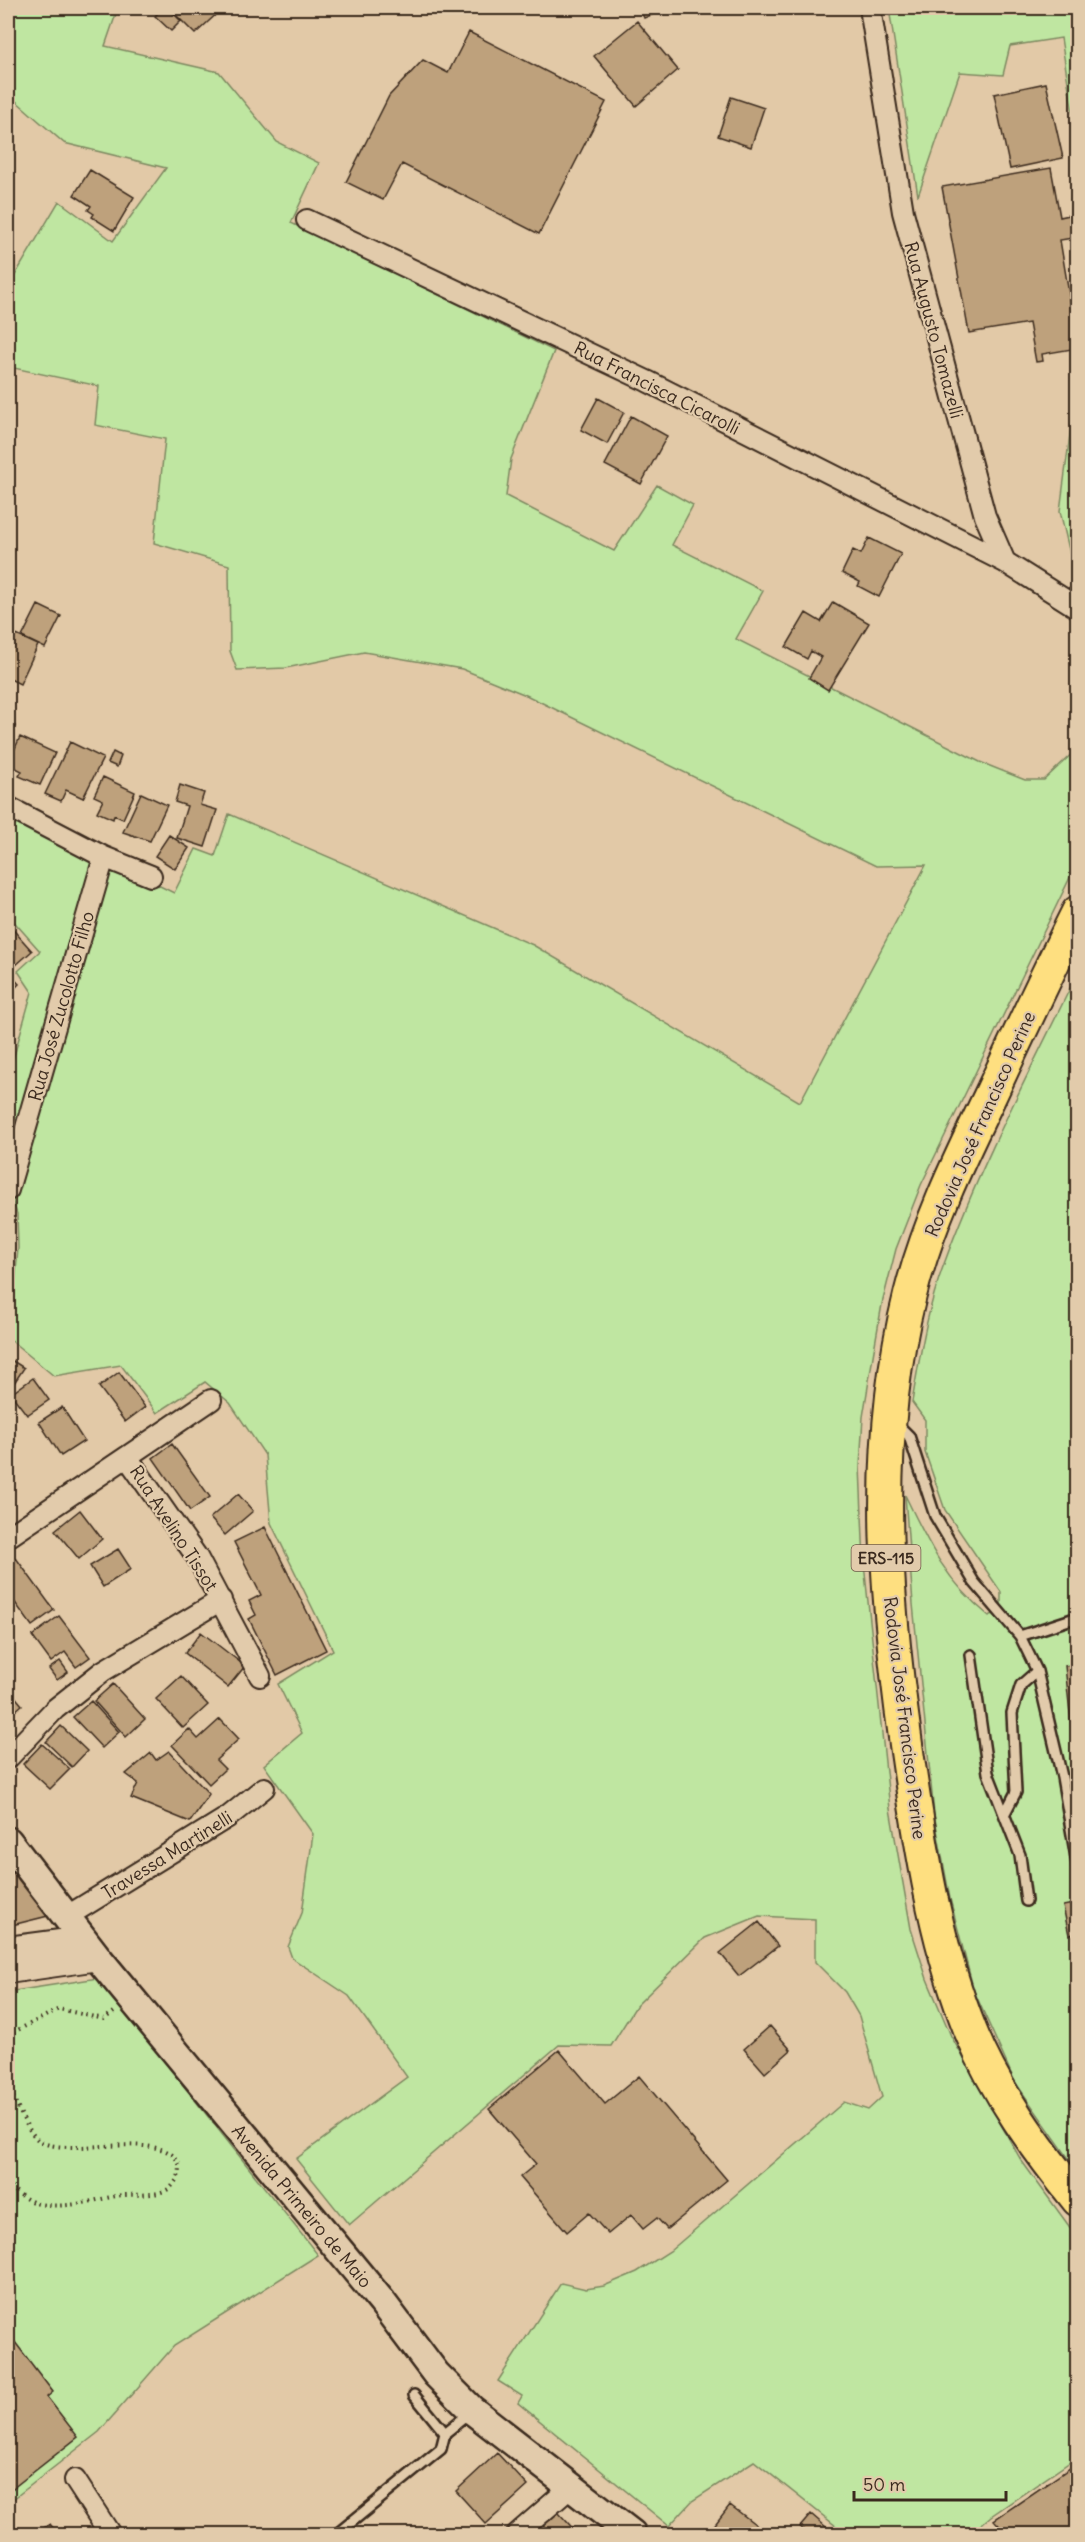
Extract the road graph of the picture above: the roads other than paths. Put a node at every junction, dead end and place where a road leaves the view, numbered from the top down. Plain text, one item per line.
1 (870, 8) edge
2 (307, 220) dead end
3 (1005, 562) junction
4 (1077, 608) edge
5 (8, 807) edge
6 (105, 857) junction
7 (151, 876) dead end
8 (1077, 912) edge
9 (8, 1190) edge
10 (211, 1400) dead end
11 (889, 1416) junction
12 (127, 1456) junction
13 (8, 1538) edge
14 (221, 1600) junction
15 (1077, 1617) edge
16 (1020, 1636) junction
17 (971, 1655) dead end
18 (1036, 1671) junction
19 (260, 1676) dead end
20 (8, 1758) edge
21 (264, 1788) dead end
22 (1005, 1813) junction
23 (1074, 1830) edge
24 (8, 1841) edge
25 (1077, 1869) edge
26 (1026, 1901) dead end
27 (66, 1917) junction
28 (90, 1948) junction
29 (16, 1959) edge
30 (1077, 2200) edge
31 (414, 2395) dead end
32 (472, 2410) junction
33 (445, 2433) junction
34 (75, 2481) dead end
35 (571, 2487) junction
36 (338, 2533) edge
37 (110, 2535) edge
38 (517, 2535) edge
39 (632, 2535) edge

1 - 3 street, Rua Augusto Tomazelli
2 - 3 street, Rua Francisca Cicarolli
3 - 4 street
5 - 6 street
6 - 7 street
6 - 9 street, Rua José Zucolotto Filho
8 - 11 main road, Rodovia José Francisco Perine / ERS-115
10 - 12 street
11 - 16 lane
11 - 30 main road, Rodovia José Francisco Perine / ERS-115
12 - 13 street
12 - 14 street, Rua Avelino Tissot
14 - 19 street, Rua Avelino Tissot
14 - 20 street
15 - 16 lane
16 - 18 lane
17 - 22 lane
18 - 22 lane
18 - 23 lane
21 - 27 street, Travessa Martinelli
22 - 26 lane
23 - 25 lane
24 - 27 main road, Avenida Primeiro de Maio
27 - 28 main road, Avenida Primeiro de Maio
28 - 29 street
28 - 32 main road, Avenida Primeiro de Maio
31 - 33 lane
32 - 33 lane
32 - 35 main road, Avenida Primeiro de Maio
33 - 36 lane
34 - 37 street
35 - 38 street
35 - 39 main road, Avenida Primeiro de Maio

